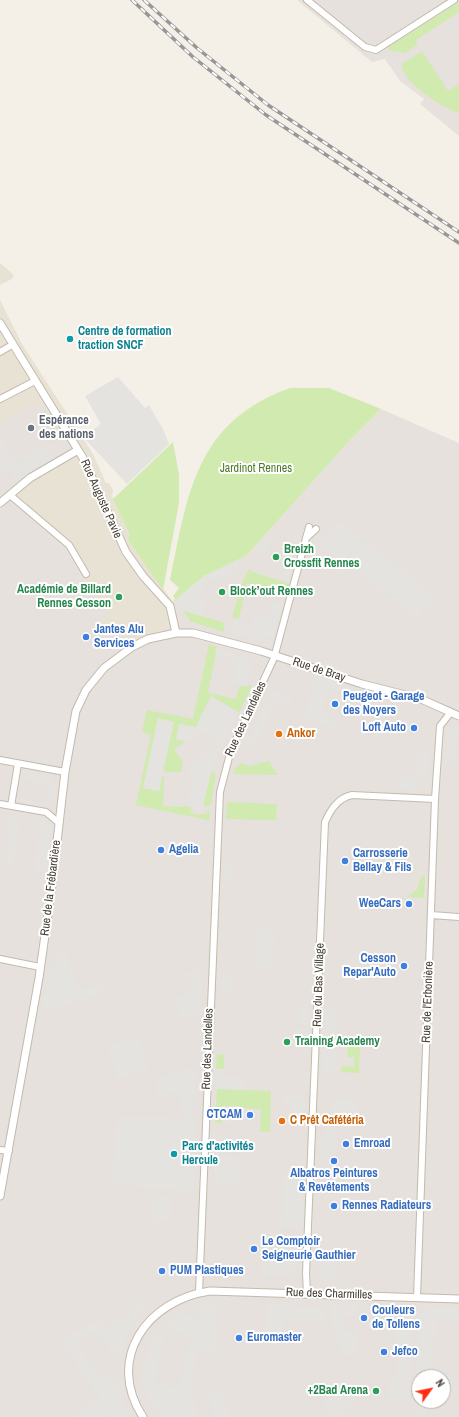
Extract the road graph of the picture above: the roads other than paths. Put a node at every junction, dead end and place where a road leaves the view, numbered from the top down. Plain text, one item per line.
1 (307, 0) edge
2 (454, 0) edge
3 (0, 323) edge
4 (12, 345) junction
5 (0, 352) edge
6 (35, 381) junction
7 (0, 399) edge
8 (78, 450) junction
9 (10, 495) junction
10 (0, 503) edge
11 (309, 527) dead end
12 (316, 529) dead end
13 (306, 538) junction
14 (86, 574) dead end
15 (176, 633) junction
16 (275, 655) junction
17 (451, 712) junction
18 (459, 716) edge
19 (0, 760) edge
20 (18, 764) junction
21 (65, 772) junction
22 (435, 799) junction
23 (0, 804) edge
24 (12, 806) junction
25 (59, 823) junction
26 (431, 915) junction
27 (459, 917) edge
28 (0, 959) edge
29 (40, 967) junction
30 (0, 1150) edge
31 (9, 1151) junction
32 (0, 1196) edge
33 (199, 1292) junction
34 (308, 1294) junction
35 (417, 1297) junction
36 (459, 1299) edge
37 (143, 1417) edge

1 - 2 street
3 - 4 street, Rue Auguste Pavie
4 - 5 street
4 - 6 street, Rue Auguste Pavie
6 - 7 street
6 - 8 street, Rue Auguste Pavie
8 - 9 street
8 - 15 street, Rue Auguste Pavie
9 - 10 street
9 - 14 street
11 - 13 street, Rue des Landelles
12 - 13 street
13 - 16 street, Rue des Landelles
15 - 16 street, Rue de Bray
15 - 21 street, Rue de la Frébardière
16 - 17 street, Rue de Bray
16 - 33 street, Rue des Landelles
17 - 18 street, Rue de Bray
17 - 22 street, Rue de l'Erbonière
19 - 20 street
20 - 21 street
20 - 24 street
21 - 25 street, Rue de la Frébardière
22 - 26 street, Rue de l'Erbonière
22 - 34 street, Rue du Bas Village
23 - 24 street
24 - 25 street
25 - 29 street, Rue de la Frébardière
26 - 27 street
26 - 35 street, Rue de l'Erbonière
28 - 29 street
29 - 31 street, Rue de la Frébardière
30 - 31 street
31 - 32 street, Rue de la Frébardière
33 - 34 street, Rue des Charmilles
33 - 37 street
34 - 35 street, Rue des Charmilles
35 - 36 street, Rue des Charmilles

